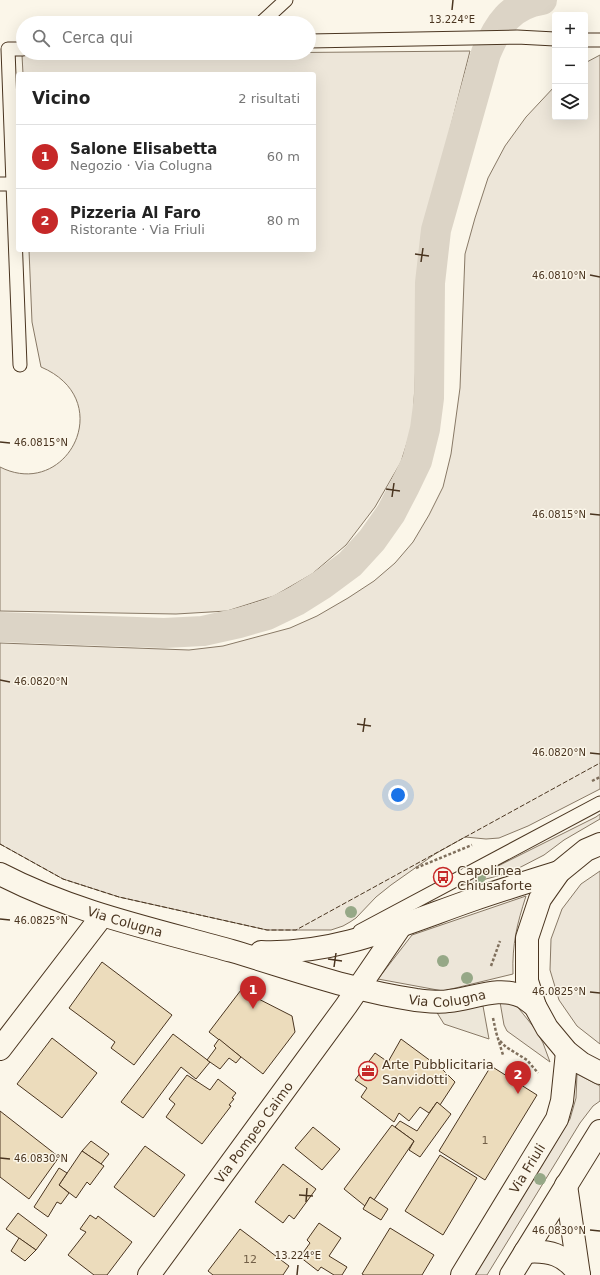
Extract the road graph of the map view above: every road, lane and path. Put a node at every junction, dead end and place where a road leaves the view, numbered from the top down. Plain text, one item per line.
1 (286, 0) edge
2 (269, 16) edge
3 (552, 39) edge
4 (588, 40) edge
5 (600, 40) edge
6 (316, 41) edge
7 (16, 49) edge
8 (0, 184) edge
9 (13, 184) junction
10 (20, 365) dead end
11 (600, 803) edge
12 (479, 842) dead end
13 (600, 844) edge
14 (416, 868) dead end
15 (559, 872) junction
16 (0, 874) edge
17 (102, 916) junction
18 (400, 927) junction
19 (331, 946) junction
20 (232, 951) junction
21 (357, 989) junction
22 (535, 1006) junction
23 (492, 1012) dead end
24 (498, 1038) junction
25 (0, 1049) edge
26 (567, 1052) junction
27 (503, 1055) dead end
28 (600, 1073) edge
29 (540, 1077) dead end
30 (600, 1131) edge
31 (566, 1185) junction
32 (525, 1252) junction
33 (150, 1275) edge
34 (462, 1275) edge
35 (511, 1275) edge
36 (579, 1275) edge

1 - 2 lane
3 - 6 lane
4 - 5 lane
7 - 9 lane
8 - 9 lane
9 - 10 lane
11 - 19 lane
12 - 14 path
13 - 15 street
15 - 18 street, Via Colugna
15 - 22 street
16 - 17 street, Via Colugna
17 - 20 street, Via Colugna
17 - 25 street
18 - 19 street, Via Colugna
18 - 21 street
19 - 20 street, Via Colugna
20 - 21 street, Via Colugna
21 - 22 street, Via Colugna
21 - 33 street, Via Pompeo Caimo
22 - 26 street
23 - 24 path
24 - 27 path
24 - 29 path
26 - 28 street
26 - 34 street, Via Friuli
30 - 31 street
31 - 32 street
31 - 36 street
32 - 35 street
32 - 36 street

